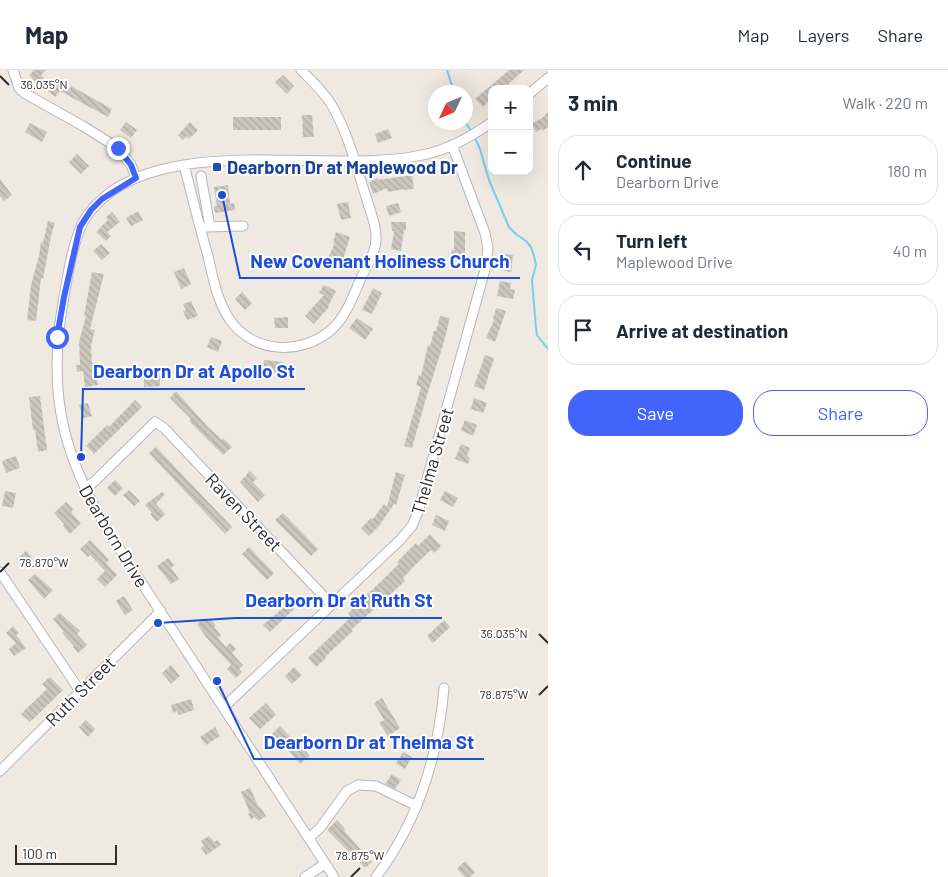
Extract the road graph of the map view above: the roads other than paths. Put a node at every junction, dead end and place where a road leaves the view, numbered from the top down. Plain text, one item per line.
1 (13, 70) edge
2 (301, 70) edge
3 (548, 78) edge
4 (533, 91) edge
5 (488, 124) edge
6 (452, 145) junction
7 (355, 161) junction
8 (184, 165) junction
9 (201, 176) dead end
10 (136, 178) junction
11 (206, 202) junction
12 (194, 203) junction
13 (243, 226) dead end
14 (200, 227) junction
15 (210, 227) junction
16 (85, 489) junction
17 (0, 572) edge
18 (332, 605) junction
19 (161, 611) junction
20 (444, 688) dead end
21 (80, 691) junction
22 (224, 708) junction
23 (0, 771) edge
24 (417, 806) junction
25 (309, 838) junction
26 (326, 864) junction
27 (305, 877) edge
28 (334, 877) edge
29 (376, 877) edge

1 - 10 street
2 - 7 street
3 - 4 street
5 - 6 street, Dearborn Drive
6 - 7 street, Dearborn Drive
6 - 18 street, Thelma Street
7 - 8 street, Dearborn Drive
7 - 14 street
8 - 10 street, Dearborn Drive
8 - 12 street
9 - 11 street
10 - 16 street, Dearborn Drive
11 - 12 street
11 - 15 street
12 - 14 street
13 - 15 street
14 - 15 street
16 - 18 street, Raven Street
16 - 19 street, Dearborn Drive
17 - 21 street
18 - 22 street, Thelma Street
19 - 21 street, Ruth Street
19 - 22 street, Dearborn Drive
20 - 24 street
21 - 23 street, Ruth Street
22 - 25 street, Dearborn Drive
24 - 25 street
24 - 29 street
25 - 26 street, Dearborn Drive
26 - 27 street
26 - 28 street, Dearborn Drive

